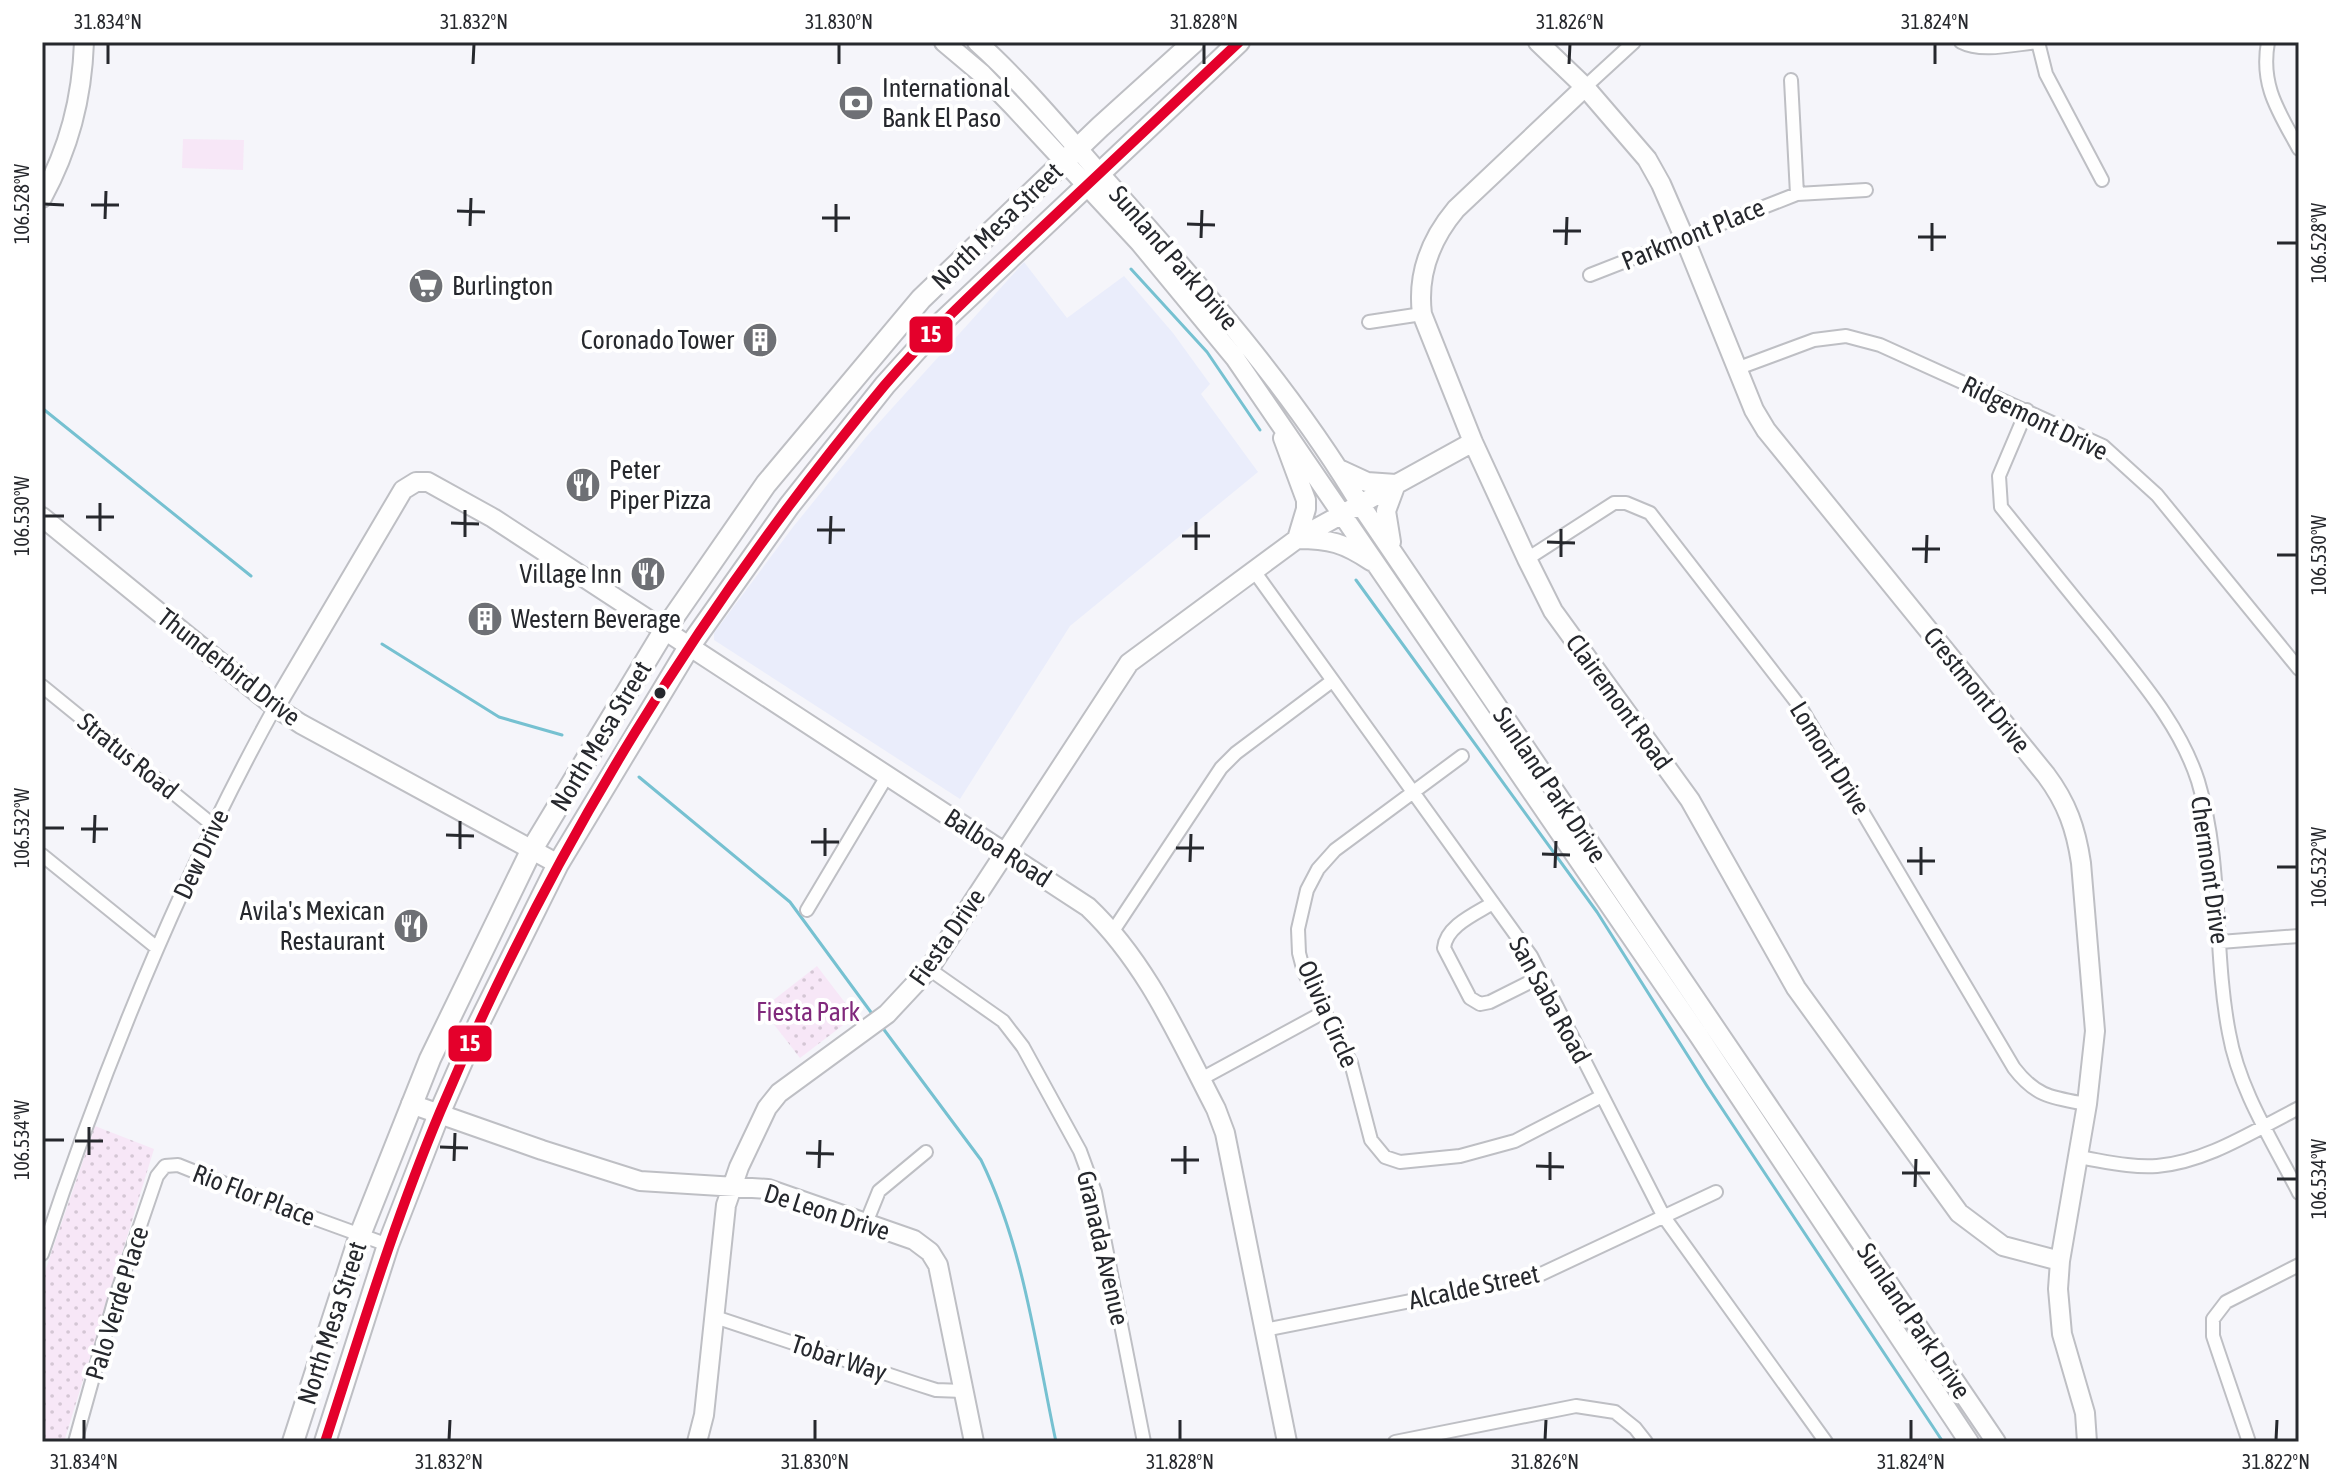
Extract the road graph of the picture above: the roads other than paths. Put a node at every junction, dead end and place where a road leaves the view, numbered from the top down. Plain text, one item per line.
1 (84, 42) edge
2 (944, 42) edge
3 (977, 42) edge
4 (1194, 42) edge
5 (1239, 42) edge
6 (1538, 42) edge
7 (1634, 42) edge
8 (1961, 42) edge
9 (2038, 42) edge
10 (2268, 42) edge
11 (1791, 80) dead end
12 (1585, 87) junction
13 (2299, 149) edge
14 (1071, 155) junction
15 (1092, 178) junction
16 (2102, 180) dead end
17 (1866, 190) dead end
18 (1797, 194) junction
19 (42, 198) edge
20 (1684, 237) junction
21 (1590, 275) dead end
22 (921, 299) junction
23 (1213, 314) junction
24 (1422, 314) junction
25 (1369, 322) dead end
26 (941, 323) junction
27 (1736, 369) junction
28 (2027, 410) junction
29 (1275, 415) junction
30 (1473, 442) junction
31 (1339, 469) junction
32 (416, 482) joint
33 (766, 484) junction
34 (1396, 484) junction
35 (1360, 504) junction
36 (789, 506) junction
37 (1342, 513) junction
38 (42, 517) edge
39 (1297, 539) junction
40 (1394, 553) junction
41 (1527, 559) junction
42 (1380, 568) junction
43 (1254, 571) junction
44 (664, 631) junction
45 (689, 647) junction
46 (2299, 669) edge
47 (1332, 681) junction
48 (42, 686) edge
49 (275, 707) junction
50 (1462, 756) dead end
51 (887, 776) junction
52 (1412, 792) junction
53 (214, 826) junction
54 (531, 851) junction
55 (1005, 852) junction
56 (42, 855) edge
57 (558, 864) junction
58 (1493, 903) junction
59 (807, 910) dead end
60 (1113, 931) junction
61 (2299, 936) edge
62 (2220, 942) junction
63 (157, 948) junction
64 (929, 969) junction
65 (1542, 976) junction
66 (1324, 1012) junction
67 (1201, 1079) junction
68 (1602, 1096) junction
69 (411, 1104) junction
70 (2087, 1104) junction
71 (2299, 1108) edge
72 (439, 1114) junction
73 (2264, 1125) junction
74 (926, 1152) dead end
75 (2078, 1157) junction
76 (165, 1166) joint
77 (732, 1186) junction
78 (1716, 1192) dead end
79 (2299, 1193) edge
80 (1664, 1217) junction
81 (866, 1223) junction
82 (360, 1235) junction
83 (388, 1245) junction
84 (42, 1254) edge
85 (2060, 1261) junction
86 (2299, 1265) edge
87 (715, 1317) junction
88 (1264, 1330) junction
89 (963, 1391) junction
90 (75, 1442) edge
91 (293, 1442) edge
92 (325, 1442) edge
93 (697, 1442) edge
94 (974, 1442) edge
95 (1144, 1442) edge
96 (1287, 1442) edge
97 (1395, 1442) edge
98 (1646, 1442) edge
99 (1826, 1442) edge
100 (1969, 1442) edge
101 (1996, 1442) edge
102 (2087, 1442) edge
103 (2249, 1442) edge

1 - 19 street
2 - 14 street
3 - 14 street
4 - 14 main road, North Mesa Street
5 - 15 main road, North Mesa Street
6 - 12 street, Crestmont Drive
7 - 12 street
8 - 9 street
9 - 16 street
10 - 13 street
11 - 18 street, Parkmont Place
12 - 20 street, Crestmont Drive
12 - 24 street, Clairemont Road
14 - 15 street, Sunland Park Drive
14 - 22 main road, North Mesa Street
15 - 23 street, Sunland Park Drive
15 - 26 main road, North Mesa Street
17 - 18 street, Parkmont Place
18 - 20 street, Parkmont Place
20 - 21 street, Parkmont Place
20 - 27 street, Crestmont Drive
22 - 26 main road
22 - 33 main road, North Mesa Street
23 - 29 street, Sunland Park Drive
23 - 31 street, Sunland Park Drive
24 - 25 street
24 - 30 street, Clairemont Road
26 - 36 main road, North Mesa Street
27 - 28 street, Ridgemont Drive
27 - 70 street, Crestmont Drive
28 - 46 street, Ridgemont Drive
28 - 62 street, Chermont Drive
29 - 37 street, Sunland Park Drive
29 - 39 street
30 - 34 street, Fiesta Drive
30 - 41 street, Clairemont Road
31 - 34 street
31 - 35 street, Sunland Park Drive
32 - 44 street, Balboa Road
32 - 49 street, Dew Drive
33 - 36 main road
33 - 44 main road, North Mesa Street
34 - 35 street, Fiesta Drive
34 - 40 street
35 - 37 street, Fiesta Drive
35 - 40 street, Sunland Park Drive
36 - 45 main road, North Mesa Street
37 - 39 street, Fiesta Drive
37 - 42 street, Sunland Park Drive
38 - 49 street, Thunderbird Drive
39 - 42 street
39 - 43 street, Fiesta Drive
40 - 101 street, Sunland Park Drive
41 - 70 street, Lomont Drive
41 - 85 street, Clairemont Road
42 - 100 street, Sunland Park Drive
43 - 47 street, San Saba Road
43 - 55 street, Fiesta Drive
44 - 45 street, Balboa Road
44 - 54 main road, North Mesa Street
45 - 51 street, Balboa Road
45 - 57 main road, North Mesa Street
47 - 52 street, San Saba Road
47 - 60 street
48 - 53 street, Stratus Road
49 - 53 street, Dew Drive
49 - 54 street, Thunderbird Drive
50 - 52 street, Olivia Circle
51 - 55 street, Balboa Road
51 - 59 street
52 - 58 street, San Saba Road
52 - 66 street, Olivia Circle
53 - 63 street, Dew Drive
54 - 57 street, Thunderbird Drive
54 - 69 main road, North Mesa Street
55 - 60 street, Balboa Road
55 - 64 street, Fiesta Drive
56 - 63 street
57 - 72 main road, North Mesa Street
58 - 65 street, San Saba Road
58 - 65 street
60 - 67 street, Balboa Road
61 - 62 street
62 - 73 street, Chermont Drive
63 - 84 street, Dew Drive
64 - 77 street, Fiesta Drive
64 - 95 street, Granada Avenue
65 - 68 street, San Saba Road
66 - 67 street
66 - 68 street, Olivia Circle
67 - 88 street, Balboa Road
68 - 80 street, San Saba Road
69 - 72 street, De Leon Drive
69 - 82 main road, North Mesa Street
70 - 75 street, Crestmont Drive
71 - 73 street
72 - 77 street, De Leon Drive
72 - 83 main road, North Mesa Street
73 - 75 street
73 - 79 street, Chermont Drive
74 - 81 street
75 - 85 street, Crestmont Drive
76 - 82 street, Rio Flor Place
76 - 90 street, Palo Verde Place
77 - 81 street, De Leon Drive
77 - 87 street, Fiesta Drive
78 - 80 street, Alcalde Street
80 - 88 street, Alcalde Street
80 - 99 street, San Saba Road
81 - 89 street, De Leon Drive
82 - 83 street, Rio Flor Place
82 - 91 main road, North Mesa Street
83 - 92 main road, North Mesa Street
85 - 102 street, Crestmont Drive
86 - 103 street
87 - 89 street, Tobar Way
87 - 93 street, Fiesta Drive
88 - 96 street, Balboa Road
89 - 94 street, De Leon Drive
97 - 98 street

